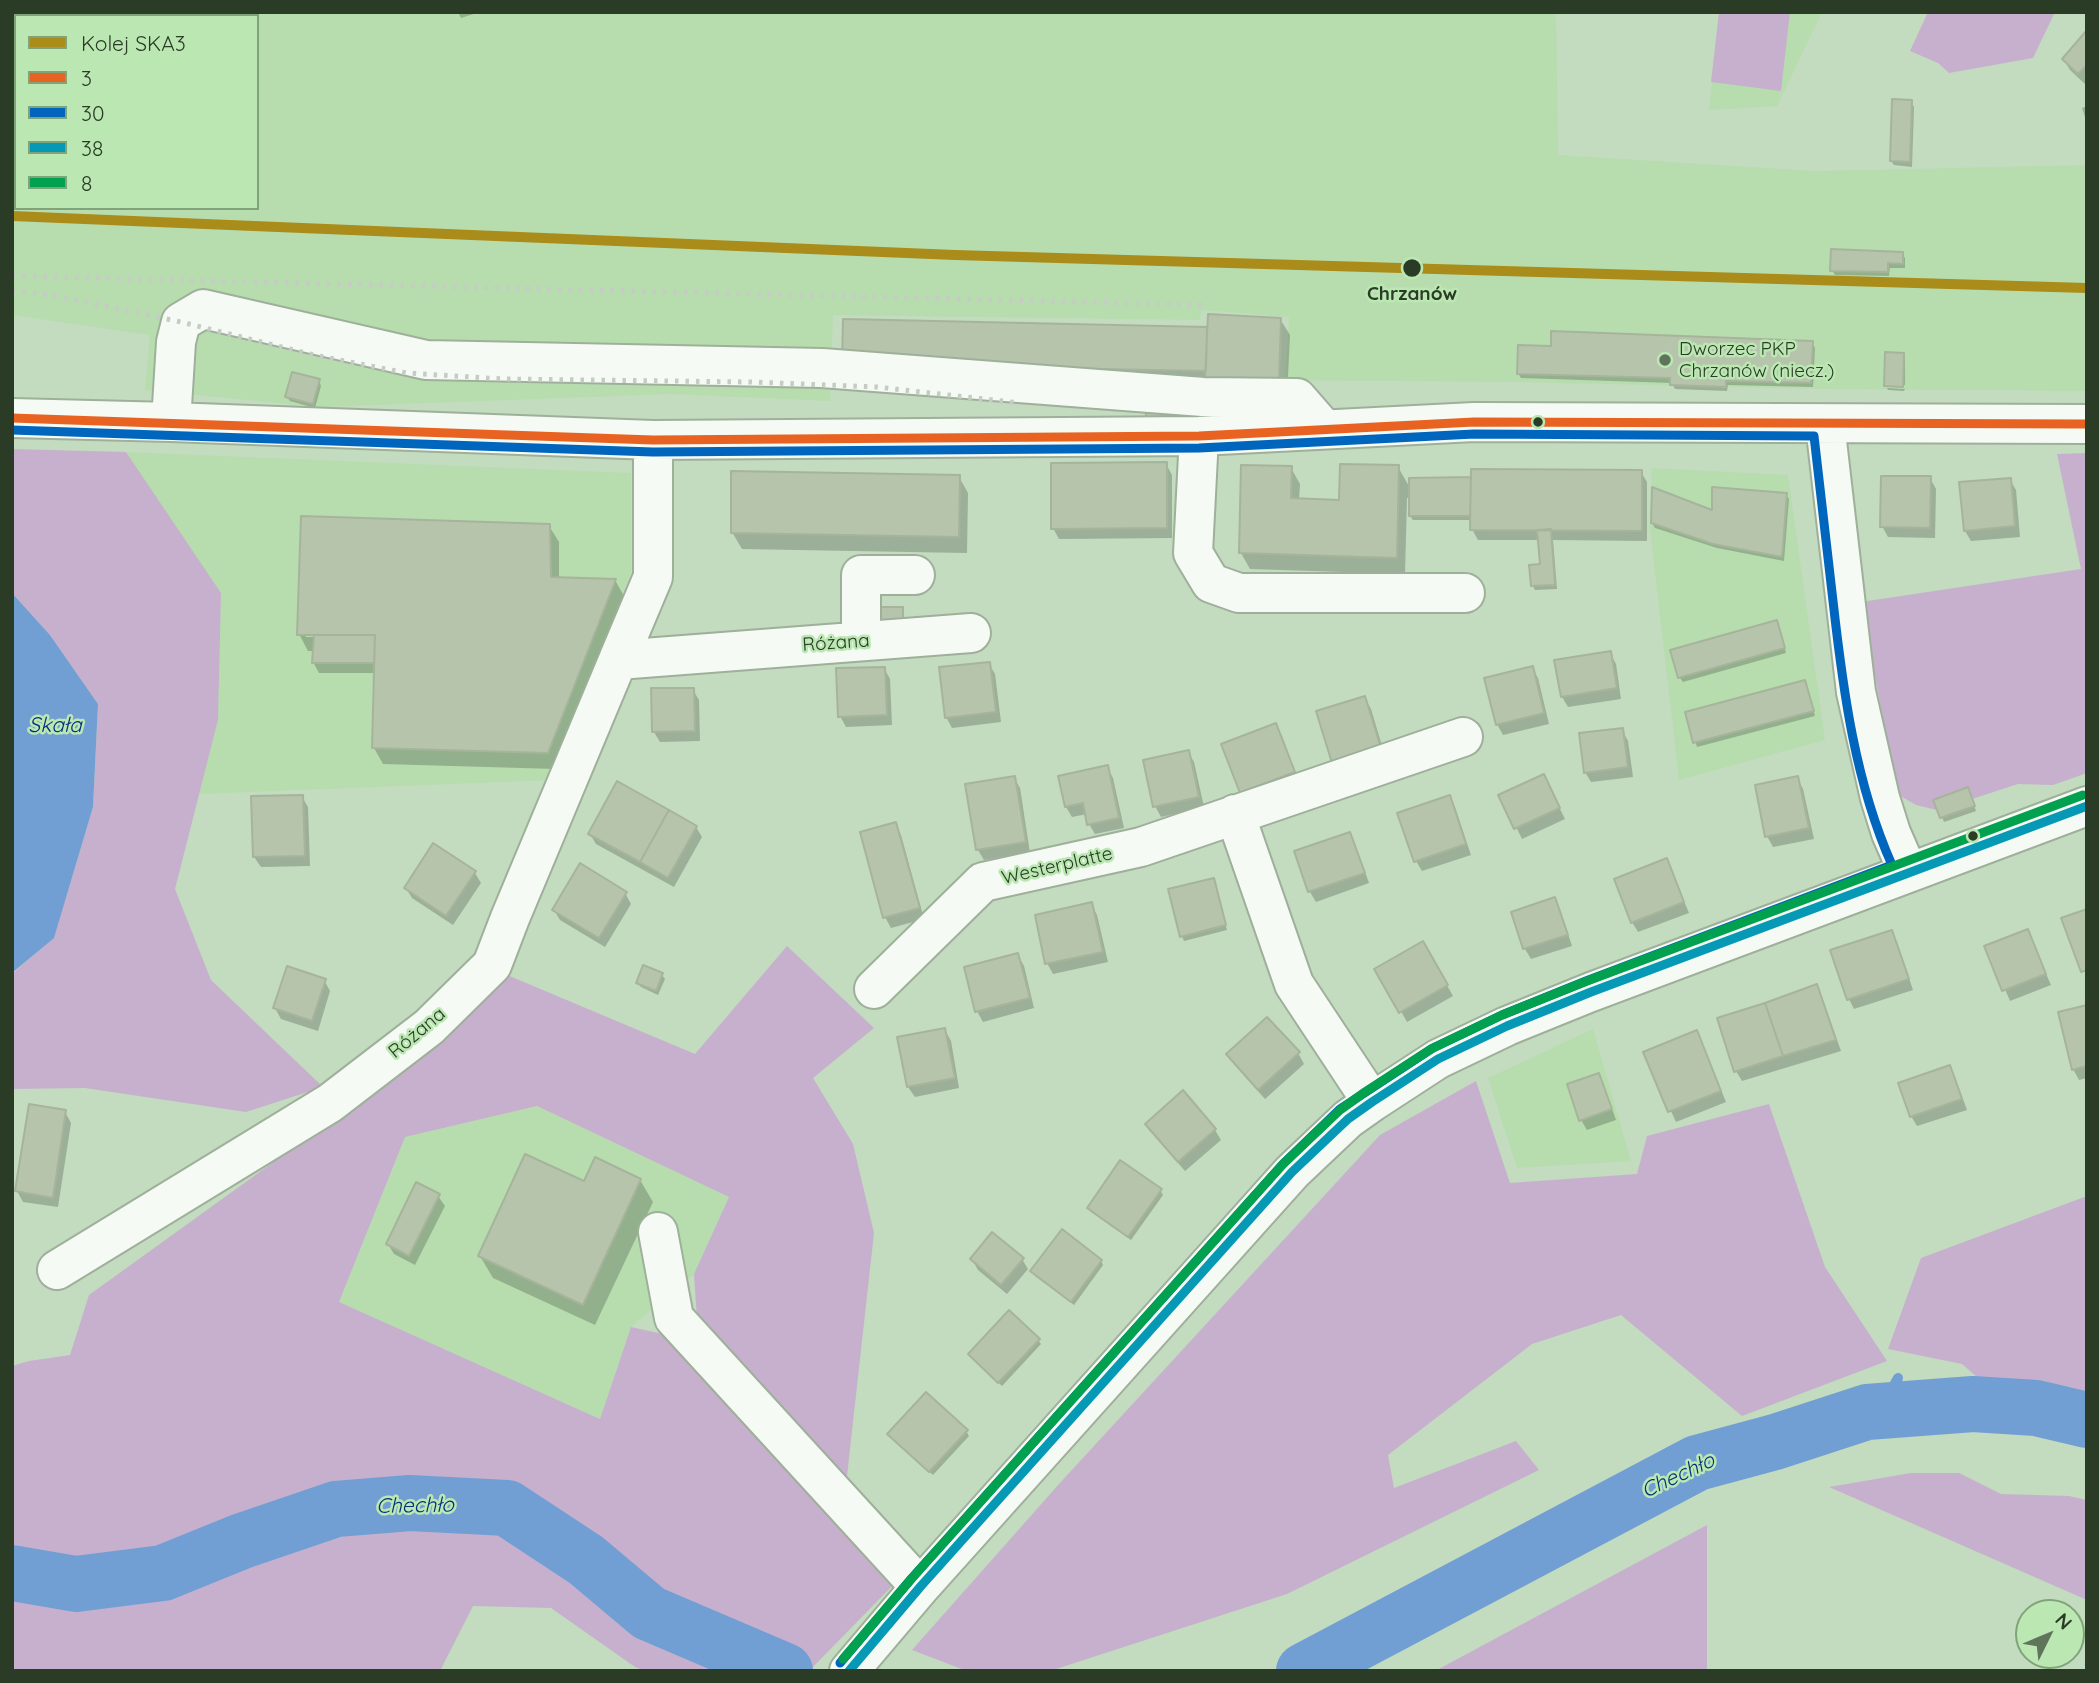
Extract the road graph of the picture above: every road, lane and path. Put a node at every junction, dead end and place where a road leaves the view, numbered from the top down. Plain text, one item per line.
1 (12, 418) edge
2 (171, 422) junction
3 (1825, 424) junction
4 (2087, 424) edge
5 (1324, 429) junction
6 (1199, 436) junction
7 (653, 440) junction
8 (915, 575) dead end
9 (1465, 593) dead end
10 (971, 632) dead end
11 (861, 641) junction
12 (618, 660) junction
13 (1462, 737) dead end
14 (2087, 806) edge
15 (1235, 814) junction
16 (1908, 872) junction
17 (874, 989) dead end
18 (1372, 1102) junction
19 (658, 1232) dead end
20 (57, 1270) dead end
21 (921, 1586) junction
22 (851, 1669) edge

1 - 2 street
2 - 5 street
2 - 7 street
3 - 4 street
3 - 5 street
3 - 16 street
5 - 6 street
6 - 7 street
6 - 9 street
7 - 12 street, Różana
8 - 11 street
10 - 11 street, Różana
11 - 12 street, Różana
12 - 20 street, Różana
13 - 15 street, Westerplatte
14 - 16 street
15 - 17 street, Westerplatte
15 - 18 street
16 - 18 street
18 - 21 street
19 - 21 street
21 - 22 street

